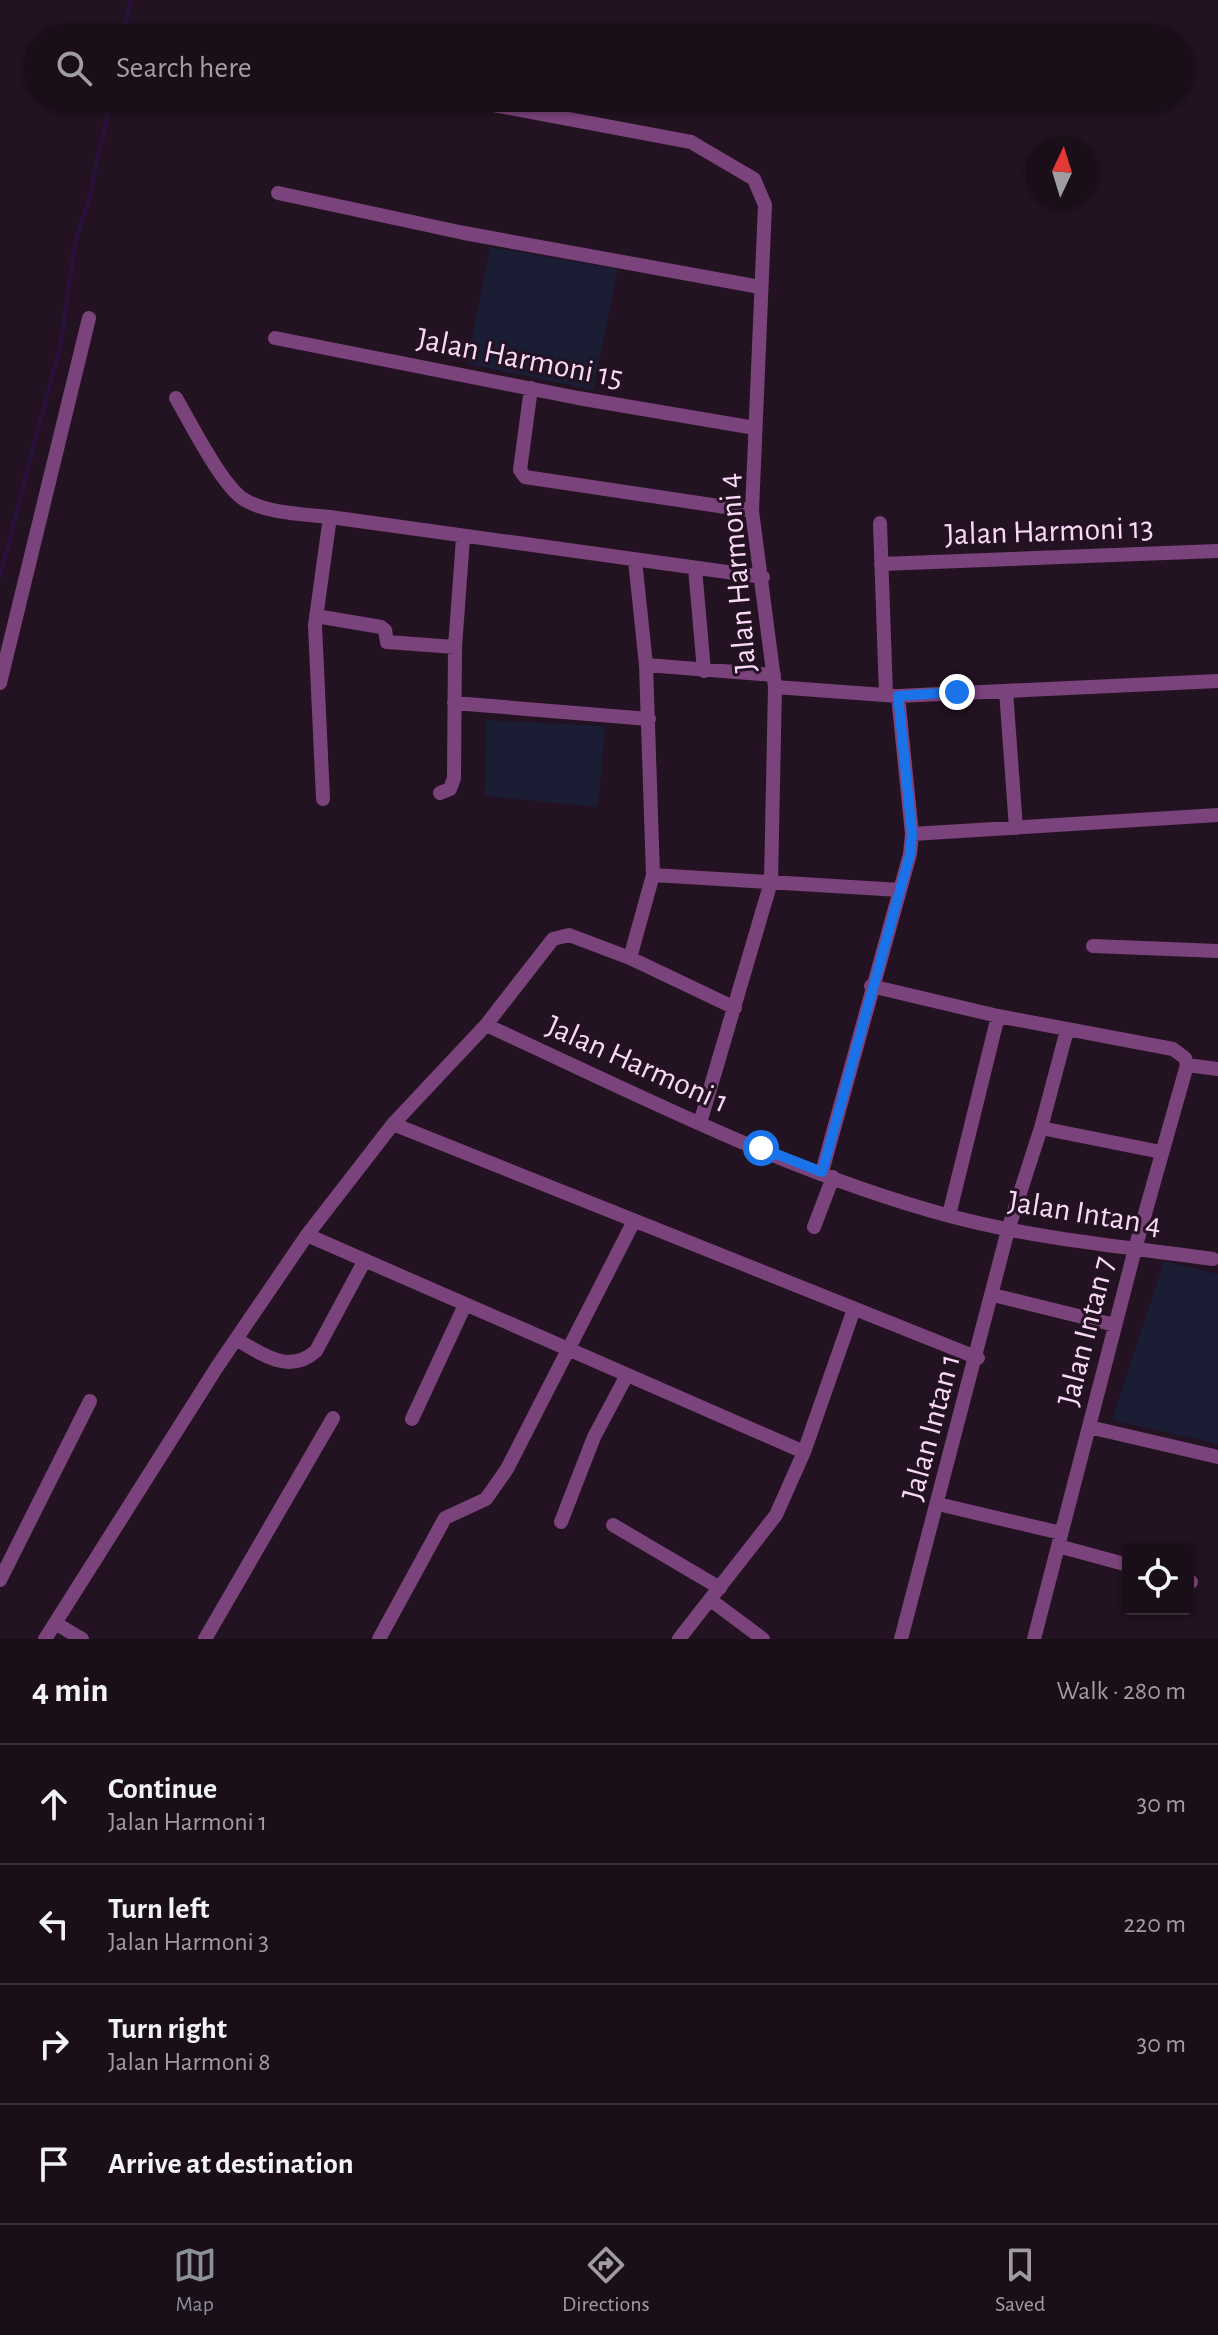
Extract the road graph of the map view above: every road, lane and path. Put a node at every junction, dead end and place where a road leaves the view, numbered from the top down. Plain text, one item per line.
1 (531, 112) edge
2 (278, 193) dead end
3 (760, 287) junction
4 (89, 318) dead end
5 (275, 338) dead end
6 (531, 388) junction
7 (176, 398) dead end
8 (755, 428) junction
9 (752, 511) junction
10 (330, 517) junction
11 (880, 523) dead end
12 (463, 538) junction
13 (1218, 551) edge
14 (635, 560) junction
15 (881, 564) junction
16 (695, 568) junction
17 (763, 577) junction
18 (316, 616) junction
19 (455, 647) junction
20 (646, 665) junction
21 (704, 671) junction
22 (774, 681) junction
23 (1218, 681) edge
24 (0, 683) edge
25 (1006, 691) junction
26 (892, 695) junction
27 (454, 703) junction
28 (649, 719) junction
29 (440, 793) dead end
30 (323, 799) dead end
31 (1218, 815) edge
32 (1016, 828) junction
33 (912, 834) junction
34 (653, 875) junction
35 (771, 882) junction
36 (900, 890) junction
37 (1093, 946) dead end
38 (1218, 951) edge
39 (630, 958) junction
40 (871, 986) junction
41 (735, 1008) junction
42 (998, 1016) junction
43 (486, 1025) junction
44 (1067, 1030) junction
45 (1187, 1065) junction
46 (1218, 1069) edge
47 (700, 1123) junction
48 (393, 1124) junction
49 (1041, 1128) junction
50 (1161, 1152) junction
51 (828, 1174) junction
52 (949, 1215) junction
53 (634, 1221) junction
54 (814, 1227) dead end
55 (1008, 1230) junction
56 (307, 1235) junction
57 (1135, 1249) junction
58 (1213, 1259) dead end
59 (365, 1260) junction
60 (993, 1295) junction
61 (465, 1305) junction
62 (854, 1309) junction
63 (1115, 1325) junction
64 (236, 1339) junction
65 (568, 1349) junction
66 (978, 1358) junction
67 (627, 1375) junction
68 (90, 1401) dead end
69 (333, 1418) dead end
70 (412, 1419) dead end
71 (1089, 1427) junction
72 (804, 1452) junction
73 (1218, 1457) edge
74 (938, 1504) junction
75 (561, 1522) dead end
76 (613, 1525) dead end
77 (1060, 1540) junction
78 (1122, 1563) edge
79 (0, 1580) edge
80 (716, 1595) junction
81 (55, 1623) junction
82 (45, 1639) edge
83 (82, 1639) edge
84 (205, 1639) edge
85 (379, 1639) edge
86 (679, 1639) edge
87 (763, 1639) edge
88 (901, 1639) edge
89 (1034, 1639) edge

1 - 3 street, Jalan Harmoni 4
2 - 3 street
3 - 8 street, Jalan Harmoni 4
4 - 24 street
5 - 6 street, Jalan Harmoni 15
6 - 8 street, Jalan Harmoni 15
6 - 9 street
7 - 10 street
8 - 9 street, Jalan Harmoni 4
9 - 17 street, Jalan Harmoni 4
10 - 12 street
10 - 18 street
11 - 15 street
12 - 14 street
12 - 19 street
13 - 15 street, Jalan Harmoni 13
14 - 16 street
14 - 20 street
15 - 26 street
16 - 17 street
16 - 21 street
17 - 22 street, Jalan Harmoni 4
18 - 19 street
18 - 30 street
19 - 27 street
20 - 21 street
20 - 28 street
21 - 22 street
22 - 26 street
22 - 35 street, Jalan Harmoni 4
23 - 25 street
25 - 26 street
25 - 32 street
26 - 33 street
27 - 28 street
27 - 29 street
28 - 34 street
31 - 32 street
32 - 33 street
33 - 36 street
34 - 35 street
34 - 39 street
35 - 36 street
35 - 41 street, Jalan Harmoni 4
36 - 40 street
37 - 38 street
39 - 41 street
39 - 43 street
40 - 42 street
40 - 51 street
41 - 47 street, Jalan Harmoni 4
42 - 44 street
42 - 52 street
43 - 47 street, Jalan Harmoni 1
43 - 48 street
44 - 45 street
44 - 49 street, Jalan Intan 1
45 - 46 street
45 - 50 street, Jalan Intan 7
47 - 51 street, Jalan Harmoni 1
48 - 53 street
48 - 56 street
49 - 50 street
49 - 55 street, Jalan Intan 1
50 - 57 street, Jalan Intan 7
51 - 52 street, Jalan Harmoni 1
51 - 54 street
52 - 55 street, Jalan Intan 4
53 - 62 street
53 - 65 street
55 - 57 street, Jalan Intan 4
55 - 60 street, Jalan Intan 1
56 - 59 street
56 - 64 street
57 - 58 street, Jalan Intan 4
57 - 63 street, Jalan Intan 7
59 - 61 street
59 - 64 street
60 - 63 street
60 - 66 street, Jalan Intan 1
61 - 65 street
61 - 70 street
62 - 66 street
62 - 72 street
63 - 71 street, Jalan Intan 7
64 - 81 street
65 - 67 street
65 - 85 street
66 - 74 street, Jalan Intan 1
67 - 72 street
67 - 75 street
68 - 79 street
69 - 84 street
71 - 73 street
71 - 77 street, Jalan Intan 7
72 - 80 street
74 - 77 street
74 - 88 street, Jalan Intan 1
76 - 80 street
77 - 78 street
77 - 89 street, Jalan Intan 7
80 - 86 street
80 - 87 street
81 - 82 street
81 - 83 street

